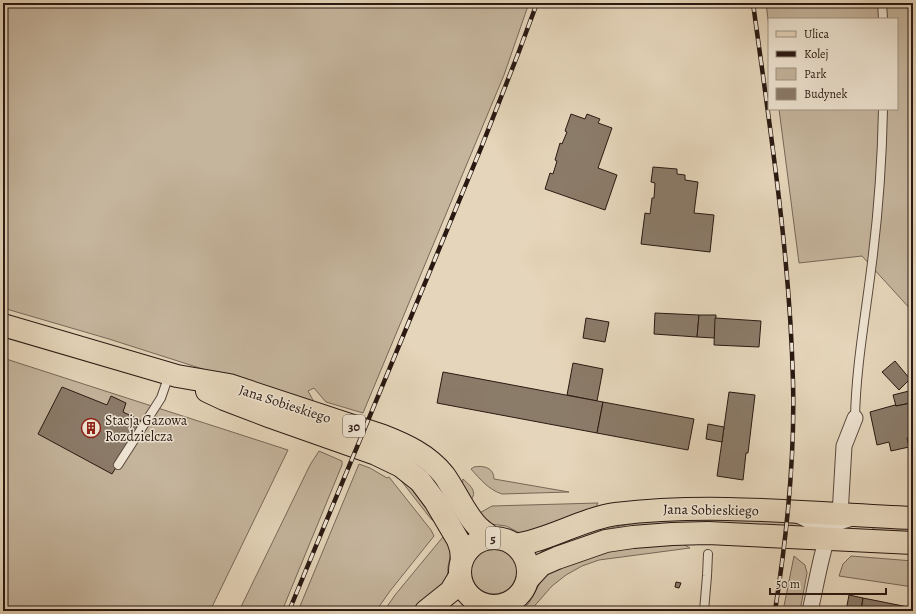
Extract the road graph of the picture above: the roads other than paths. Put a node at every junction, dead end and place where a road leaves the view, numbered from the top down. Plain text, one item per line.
1 (882, 3) edge
2 (883, 18) edge
3 (883, 110) edge
4 (3, 325) edge
5 (173, 375) junction
6 (855, 418) joint
7 (118, 465) dead end
8 (780, 511) junction
9 (840, 515) junction
10 (870, 516) junction
11 (913, 518) edge
12 (492, 538) junction
13 (826, 538) junction
14 (913, 543) edge
15 (515, 545) junction
16 (708, 554) dead end
17 (461, 568) junction
18 (528, 578) junction
19 (486, 606) junction
20 (426, 611) edge
21 (462, 611) edge
22 (704, 611) edge
23 (810, 611) edge

1 - 2 lane
3 - 6 lane
4 - 5 main road, Jana Sobieskiego / 30
5 - 7 lane
5 - 12 main road, Jana Sobieskiego / 30
5 - 17 main road, Jana Sobieskiego / 30
6 - 9 street
8 - 9 main road, Jana Sobieskiego / 5
8 - 13 street
8 - 15 main road, Jana Sobieskiego / 5
9 - 10 main road, Jana Sobieskiego / 5
10 - 11 main road, Jana Sobieskiego / 5
10 - 13 street
12 - 15 main road, 5
12 - 17 main road, 5
13 - 14 main road, Jana Sobieskiego
13 - 18 main road, Jana Sobieskiego
13 - 23 street
15 - 18 main road, 5
16 - 22 lane
17 - 19 main road
17 - 20 main road, 5
18 - 19 main road
19 - 21 main road

